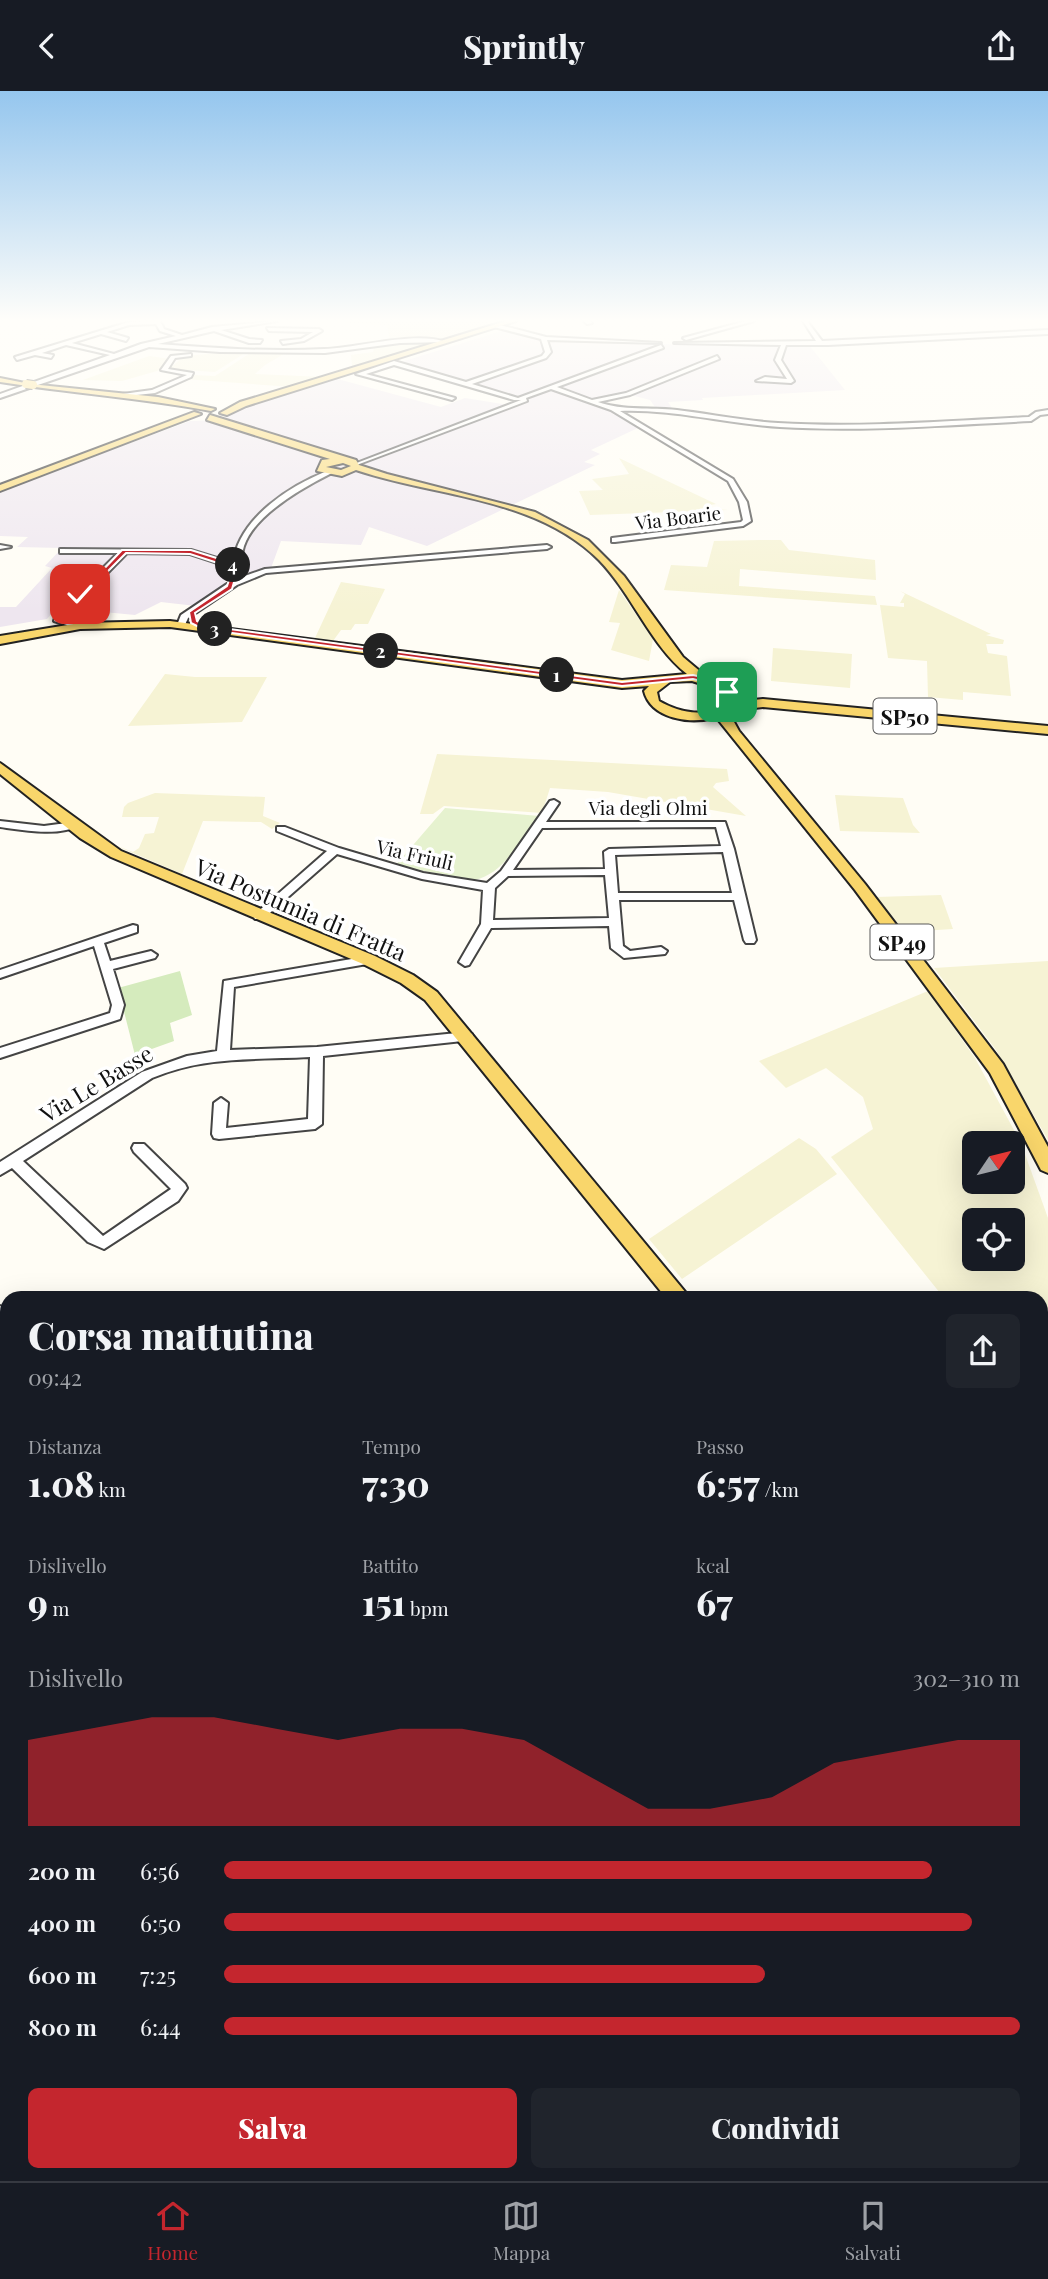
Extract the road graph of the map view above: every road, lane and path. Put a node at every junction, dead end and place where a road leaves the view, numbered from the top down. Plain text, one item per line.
1 (187, 419) edge
2 (196, 419) edge
3 (227, 419) edge
4 (227, 419) edge
5 (474, 419) edge
6 (628, 419) edge
7 (730, 419) edge
8 (1032, 419) edge
9 (238, 424) junction
10 (166, 427) junction
11 (314, 452) junction
12 (323, 465) junction
13 (351, 465) junction
14 (330, 473) junction
15 (313, 480) junction
16 (0, 488) edge
17 (615, 540) dead end
18 (547, 547) dead end
19 (63, 551) dead end
20 (125, 551) junction
21 (237, 567) junction
22 (234, 583) junction
23 (78, 597) junction
24 (83, 613) junction
25 (59, 617) junction
26 (187, 617) junction
27 (116, 624) junction
28 (21, 636) junction
29 (0, 640) edge
30 (672, 654) junction
31 (702, 678) junction
32 (663, 681) junction
33 (622, 684) junction
34 (727, 692) junction
35 (650, 697) junction
36 (763, 703) junction
37 (723, 709) junction
38 (694, 716) junction
39 (1048, 730) edge
40 (734, 734) junction
41 (0, 767) edge
42 (554, 803) dead end
43 (0, 824) edge
44 (74, 825) junction
45 (540, 825) junction
46 (44, 829) junction
47 (281, 829) dead end
48 (89, 837) junction
49 (729, 849) junction
50 (335, 850) junction
51 (611, 872) junction
52 (505, 873) junction
53 (489, 887) junction
54 (740, 895) junction
55 (613, 897) junction
56 (259, 916) junction
57 (616, 922) junction
58 (487, 924) junction
59 (133, 929) dead end
60 (750, 940) dead end
61 (98, 941) junction
62 (661, 951) dead end
63 (151, 955) dead end
64 (369, 960) junction
65 (465, 962) dead end
66 (107, 966) junction
67 (0, 974) edge
68 (467, 1037) junction
69 (317, 1052) junction
70 (0, 1053) edge
71 (223, 1056) junction
72 (221, 1103) dead end
73 (139, 1148) dead end
74 (14, 1161) junction
75 (1048, 1165) edge
76 (0, 1169) edge
77 (673, 1291) edge

1 - 10 main road
2 - 10 main road
3 - 9 main road
4 - 9 main road
5 - 13 street
6 - 17 street, Via Boarie
7 - 8 street
9 - 11 main road
10 - 16 main road
11 - 12 main road
11 - 13 main road
12 - 13 main road
12 - 14 main road
12 - 15 street
13 - 14 main road
13 - 30 main road
14 - 15 street
15 - 21 street
18 - 22 street
19 - 20 street
20 - 21 street
20 - 23 street
21 - 22 street
22 - 26 street
23 - 24 street
23 - 25 street
24 - 25 street
24 - 27 main road
25 - 28 main road
26 - 27 main road
26 - 33 main road
27 - 28 main road
28 - 29 main road
30 - 31 main road
30 - 32 main road
31 - 32 main road
31 - 34 main road
32 - 33 main road
32 - 35 main road
33 - 35 main road
34 - 36 main road, SP50
34 - 37 main road
35 - 38 main road, SP49
36 - 37 main road, SP50
36 - 39 main road, SP50
37 - 38 main road, SP49
37 - 40 main road, SP49
38 - 40 main road, SP49
40 - 75 main road, SP49
41 - 44 main road, Via Postumia di Fratta
42 - 45 street
43 - 46 street
44 - 46 street
44 - 48 main road, Via Postumia di Fratta
45 - 49 street, Via degli Olmi
45 - 52 street
46 - 48 street
47 - 50 street, Via Friuli
48 - 56 main road, Via Postumia di Fratta
49 - 51 street
49 - 54 street, Via degli Olmi
50 - 53 street, Via Friuli
50 - 56 street
51 - 52 street
51 - 55 street
52 - 53 street
53 - 58 street
54 - 55 street
54 - 60 street, Via degli Olmi
55 - 57 street
56 - 64 main road, Via Postumia di Fratta
57 - 58 street
57 - 62 street
58 - 65 street
59 - 61 street
61 - 66 street
61 - 67 street
63 - 66 street
64 - 68 main road, Via Postumia di Fratta
64 - 71 street
66 - 70 street
68 - 69 street, Via Le Basse
68 - 77 main road, Via Postumia di Fratta
69 - 71 street, Via Le Basse
69 - 72 street
71 - 74 street, Via Le Basse
73 - 74 street
74 - 76 street, Via Le Basse

